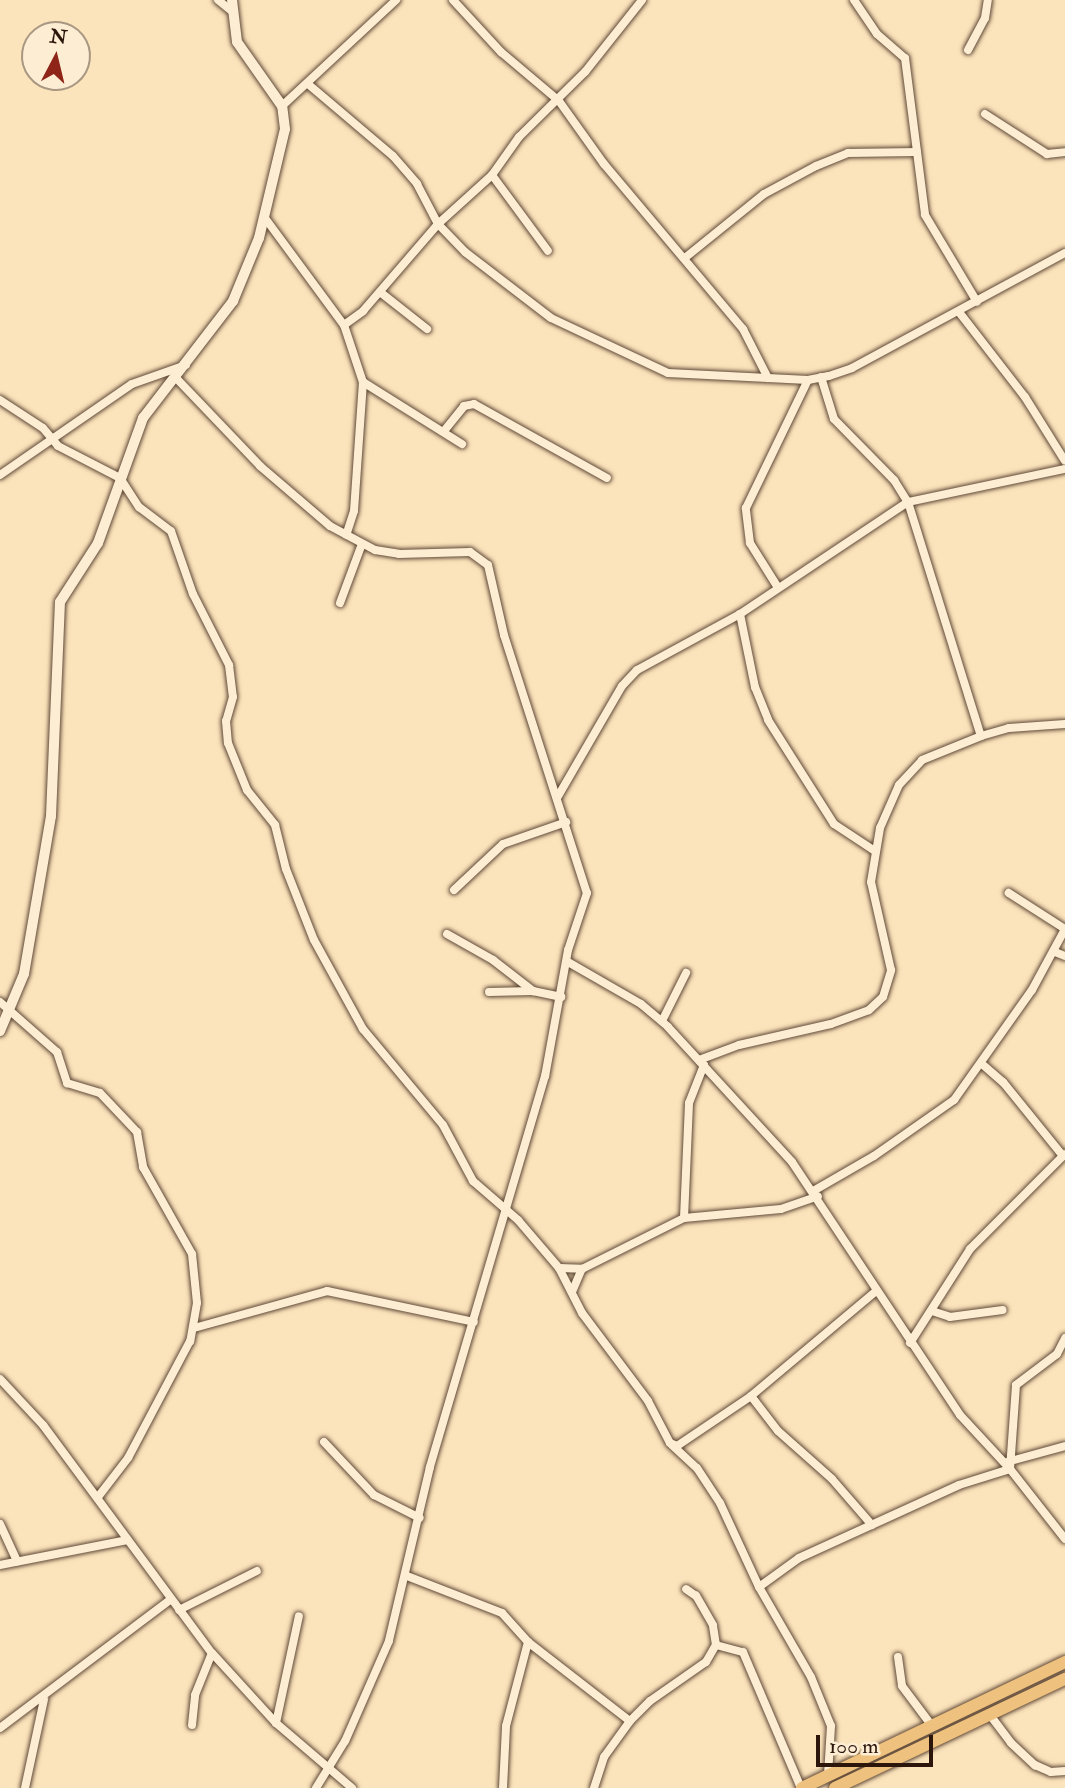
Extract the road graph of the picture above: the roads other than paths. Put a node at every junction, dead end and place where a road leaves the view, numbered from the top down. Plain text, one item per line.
1 (218, 0) edge
2 (232, 0) edge
3 (396, 0) edge
4 (453, 0) edge
5 (642, 0) edge
6 (854, 0) edge
7 (988, 0) edge
8 (233, 12) junction
9 (968, 50) dead end
10 (308, 85) junction
11 (559, 101) junction
12 (282, 106) junction
13 (985, 114) dead end
14 (917, 152) junction
15 (1065, 152) edge
16 (492, 175) junction
17 (265, 218) junction
18 (439, 224) junction
19 (548, 251) dead end
20 (1065, 253) edge
21 (686, 257) junction
22 (380, 292) junction
23 (977, 302) junction
24 (959, 312) junction
25 (344, 325) junction
26 (427, 329) dead end
27 (186, 365) junction
28 (821, 377) junction
29 (176, 378) junction
30 (768, 378) junction
31 (808, 380) junction
32 (363, 382) junction
33 (0, 400) edge
34 (444, 431) junction
35 (51, 439) junction
36 (462, 444) dead end
37 (1065, 461) edge
38 (1065, 469) edge
39 (0, 475) edge
40 (120, 478) junction
41 (607, 478) dead end
42 (908, 502) junction
43 (346, 535) junction
44 (362, 544) junction
45 (777, 586) junction
46 (340, 603) dead end
47 (740, 614) junction
48 (1065, 724) edge
49 (981, 736) junction
50 (557, 798) junction
51 (566, 822) junction
52 (875, 851) junction
53 (454, 890) dead end
54 (1009, 893) dead end
55 (447, 934) dead end
56 (1055, 952) junction
57 (1065, 956) edge
58 (568, 962) junction
59 (686, 973) dead end
60 (533, 991) junction
61 (489, 992) dead end
62 (561, 997) junction
63 (0, 1002) edge
64 (10, 1008) junction
65 (662, 1021) junction
66 (0, 1031) edge
67 (701, 1063) junction
68 (982, 1065) junction
69 (1064, 1155) edge
70 (816, 1193) junction
71 (507, 1209) junction
72 (684, 1219) junction
73 (559, 1268) junction
74 (582, 1269) junction
75 (876, 1291) junction
76 (572, 1292) junction
77 (1003, 1310) dead end
78 (932, 1311) junction
79 (474, 1322) junction
80 (194, 1328) junction
81 (1065, 1338) edge
82 (910, 1343) junction
83 (0, 1380) edge
84 (751, 1396) junction
85 (324, 1442) dead end
86 (670, 1443) junction
87 (1065, 1446) edge
88 (1009, 1464) junction
89 (98, 1497) junction
90 (420, 1518) junction
91 (0, 1524) edge
92 (872, 1525) junction
93 (1065, 1539) edge
94 (128, 1540) junction
95 (17, 1561) junction
96 (0, 1565) edge
97 (257, 1572) dead end
98 (407, 1576) junction
99 (759, 1587) junction
100 (686, 1589) dead end
101 (171, 1599) junction
102 (179, 1610) junction
103 (299, 1616) dead end
104 (528, 1642) junction
105 (716, 1645) junction
106 (212, 1653) junction
107 (898, 1657) dead end
108 (1065, 1662) edge
109 (1065, 1679) edge
110 (44, 1699) junction
111 (990, 1715) junction
112 (630, 1721) junction
113 (276, 1723) junction
114 (192, 1725) dead end
115 (932, 1726) junction
116 (0, 1728) edge
117 (327, 1768) junction
118 (1065, 1771) edge
119 (828, 1775) junction
120 (846, 1785) edge
121 (25, 1788) edge
122 (316, 1788) edge
123 (352, 1788) edge
124 (503, 1788) edge
125 (594, 1788) edge
126 (802, 1788) edge
127 (835, 1788) edge

1 - 8 street
2 - 8 street
3 - 10 street
4 - 11 street
5 - 11 street
6 - 14 street
7 - 9 street
8 - 12 street
10 - 12 street
10 - 18 street
11 - 16 street
11 - 21 street
12 - 17 street
13 - 15 street
14 - 21 street
14 - 23 street
16 - 18 street
16 - 19 street
17 - 25 street
17 - 27 street
18 - 22 street
18 - 30 street
20 - 23 street
21 - 30 street
22 - 25 street
22 - 26 street
23 - 24 street
24 - 28 street
24 - 37 street
25 - 32 street
27 - 29 street
27 - 35 street
28 - 31 street
28 - 42 street
29 - 40 street
29 - 43 street
30 - 31 street
31 - 45 street
32 - 34 street
32 - 43 street
33 - 35 street
34 - 36 street
34 - 41 street
35 - 39 street
35 - 40 street
38 - 42 street
40 - 64 street
40 - 71 street
42 - 45 street
42 - 49 street
43 - 44 street
44 - 46 street
44 - 50 street
45 - 47 street
47 - 50 street
47 - 52 street
48 - 49 street
49 - 52 street
50 - 51 street
51 - 53 street
51 - 58 street
52 - 67 street
54 - 56 street
55 - 60 street
56 - 57 street
56 - 68 street
58 - 62 street
58 - 65 street
59 - 65 street
60 - 61 street
60 - 62 street
62 - 71 street
63 - 64 street
64 - 66 street
64 - 80 street
65 - 67 street
67 - 70 street
67 - 72 street
68 - 69 street
68 - 70 street
69 - 78 street
70 - 72 street
70 - 75 street
71 - 73 street
71 - 79 street
72 - 74 street
73 - 74 street
73 - 76 street
74 - 76 street
75 - 82 street
75 - 84 street
76 - 86 street
77 - 78 street
78 - 82 street
79 - 80 street
79 - 90 street
80 - 89 street
81 - 88 street
82 - 88 street
83 - 89 street
84 - 86 street
84 - 92 street
85 - 90 street
86 - 99 street
87 - 88 street
88 - 92 street
88 - 93 street
89 - 94 street
90 - 98 street
91 - 95 street
92 - 99 street
94 - 95 street
94 - 101 street
95 - 96 street
97 - 102 street
98 - 104 street
98 - 117 street
99 - 119 street
100 - 105 street
101 - 102 street
101 - 110 street
102 - 106 street
103 - 113 street
104 - 112 street
104 - 124 street
105 - 112 street
105 - 126 street
106 - 113 street
106 - 114 street
107 - 115 street
108 - 115 highway
109 - 111 highway
110 - 116 street
110 - 121 street
111 - 118 street
111 - 120 highway
112 - 125 street
113 - 117 street
115 - 119 highway
117 - 122 street
117 - 123 street
119 - 126 highway
120 - 127 highway

